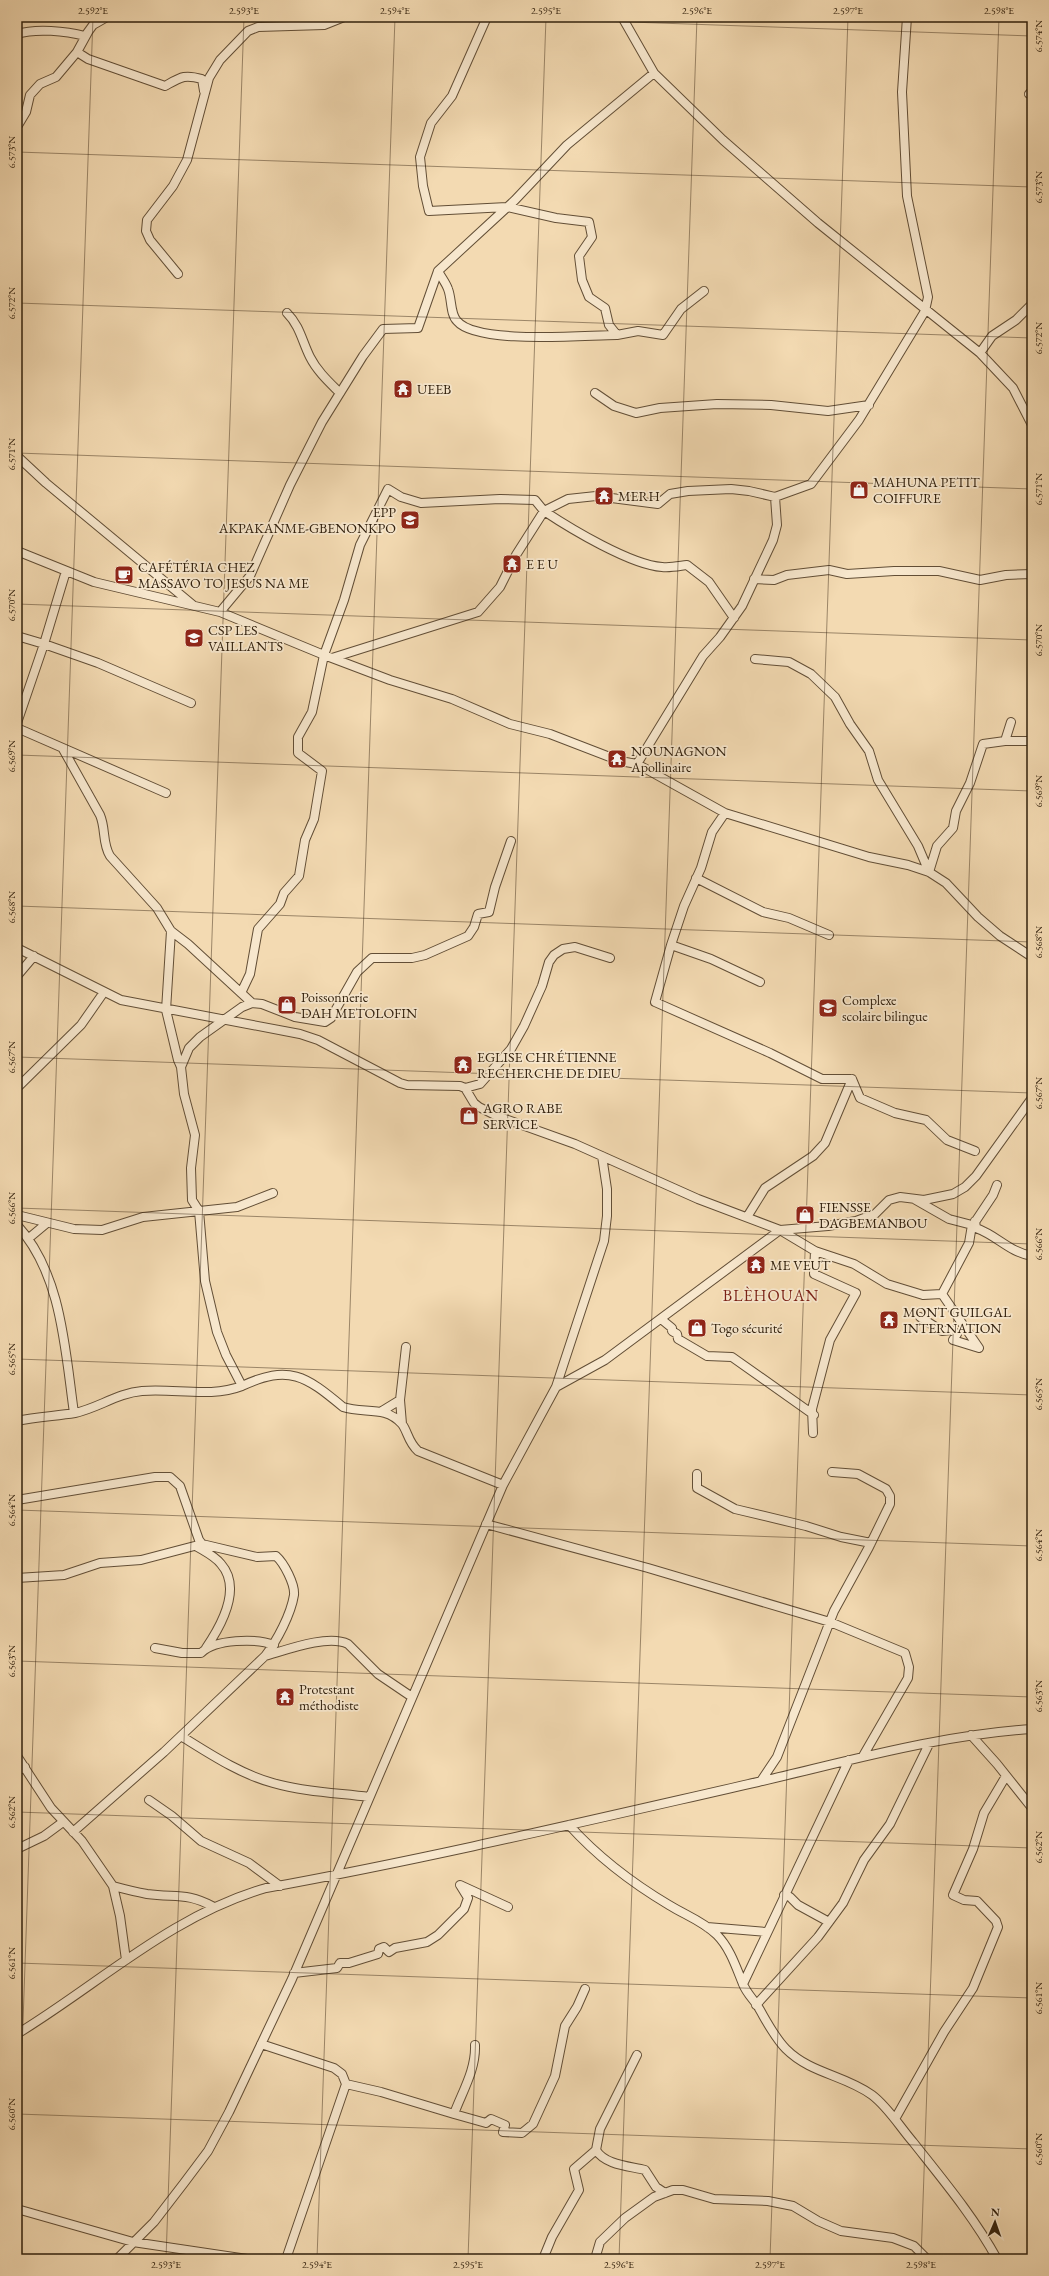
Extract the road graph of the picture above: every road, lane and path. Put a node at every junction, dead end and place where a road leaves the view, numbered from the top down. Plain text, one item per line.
1 (107, 17) edge
2 (344, 17) edge
3 (487, 17) edge
4 (622, 17) edge
5 (907, 17) edge
6 (88, 32) junction
7 (17, 34) edge
8 (76, 52) junction
9 (654, 72) junction
10 (205, 96) junction
11 (17, 127) edge
12 (507, 207) junction
13 (438, 271) junction
14 (178, 274) dead end
15 (704, 291) dead end
16 (1032, 304) edge
17 (925, 310) junction
18 (287, 314) dead end
19 (617, 335) junction
20 (980, 353) junction
21 (340, 393) junction
22 (595, 393) dead end
23 (869, 405) junction
24 (1032, 425) edge
25 (17, 456) edge
26 (775, 497) junction
27 (544, 511) junction
28 (17, 550) edge
29 (66, 570) junction
30 (1032, 574) edge
31 (754, 579) junction
32 (193, 606) junction
33 (220, 612) junction
34 (734, 618) junction
35 (17, 636) edge
36 (44, 644) junction
37 (324, 655) junction
38 (332, 658) junction
39 (755, 659) dead end
40 (191, 703) dead end
41 (1011, 722) dead end
42 (17, 723) edge
43 (17, 728) edge
44 (1005, 741) junction
45 (1032, 741) edge
46 (63, 749) junction
47 (637, 764) junction
48 (166, 793) dead end
49 (725, 813) junction
50 (511, 841) dead end
51 (929, 872) junction
52 (696, 878) junction
53 (171, 932) junction
54 (829, 935) dead end
55 (671, 945) junction
56 (17, 948) edge
57 (34, 956) junction
58 (1032, 957) edge
59 (610, 958) dead end
60 (17, 976) edge
61 (760, 982) dead end
62 (104, 992) junction
63 (241, 993) junction
64 (252, 1003) junction
65 (166, 1010) junction
66 (222, 1020) junction
67 (181, 1067) junction
68 (852, 1079) junction
69 (17, 1088) edge
70 (465, 1088) junction
71 (1032, 1098) edge
72 (975, 1151) dead end
73 (602, 1156) junction
74 (997, 1185) dead end
75 (273, 1193) dead end
76 (914, 1199) junction
77 (192, 1200) junction
78 (183, 1211) junction
79 (198, 1211) junction
80 (17, 1215) edge
81 (747, 1217) junction
82 (47, 1223) junction
83 (974, 1223) junction
84 (17, 1225) edge
85 (780, 1230) junction
86 (29, 1238) junction
87 (815, 1251) junction
88 (1032, 1256) edge
89 (942, 1294) junction
90 (920, 1317) dead end
91 (661, 1319) junction
92 (406, 1347) dead end
93 (242, 1386) junction
94 (556, 1387) junction
95 (400, 1400) junction
96 (382, 1411) junction
97 (74, 1413) junction
98 (814, 1415) junction
99 (17, 1421) edge
100 (402, 1424) junction
101 (813, 1434) dead end
102 (832, 1472) dead end
103 (697, 1474) dead end
104 (503, 1485) junction
105 (17, 1500) edge
106 (486, 1524) junction
107 (871, 1543) junction
108 (199, 1545) junction
109 (17, 1578) edge
110 (830, 1622) junction
111 (274, 1645) junction
112 (156, 1648) dead end
113 (206, 1648) junction
114 (264, 1656) junction
115 (412, 1697) junction
116 (1032, 1729) edge
117 (971, 1735) junction
118 (181, 1736) junction
119 (929, 1744) junction
120 (17, 1756) edge
121 (864, 1756) junction
122 (849, 1760) junction
123 (21, 1769) edge
124 (1006, 1776) junction
125 (761, 1781) junction
126 (370, 1797) junction
127 (149, 1800) dead end
128 (1032, 1808) edge
129 (63, 1822) junction
130 (569, 1825) junction
131 (73, 1832) junction
132 (17, 1848) edge
133 (336, 1876) junction
134 (113, 1886) junction
135 (280, 1886) junction
136 (784, 1895) junction
137 (214, 1907) junction
138 (508, 1907) dead end
139 (829, 1922) junction
140 (706, 1927) junction
141 (766, 1932) junction
142 (126, 1960) junction
143 (294, 1973) junction
144 (743, 1984) junction
145 (584, 1989) dead end
146 (756, 2005) junction
147 (17, 2034) edge
148 (261, 2044) junction
149 (475, 2045) dead end
150 (637, 2055) dead end
151 (346, 2084) junction
152 (454, 2114) junction
153 (895, 2119) junction
154 (596, 2150) junction
155 (665, 2193) junction
156 (17, 2209) edge
157 (133, 2242) junction
158 (117, 2259) edge
159 (247, 2259) edge
160 (286, 2259) edge
161 (543, 2259) edge
162 (595, 2259) edge
163 (927, 2259) edge
164 (997, 2259) edge

1 - 6 street
2 - 10 street
3 - 12 street
4 - 9 street
5 - 17 street
6 - 7 street
6 - 8 street
8 - 10 street
8 - 11 street
9 - 12 street
9 - 17 street
10 - 14 street
12 - 13 street
12 - 19 street
13 - 19 street
13 - 21 street
15 - 19 street
16 - 20 street
17 - 20 street
17 - 23 street
18 - 21 street
20 - 24 street
21 - 33 street
22 - 23 street
23 - 26 street
25 - 32 street
26 - 27 street
26 - 31 street
27 - 34 street
27 - 37 street
27 - 38 street
28 - 29 street
29 - 32 street
29 - 36 street
30 - 31 street
31 - 34 street
32 - 33 street
33 - 37 street
34 - 47 street
35 - 36 street
36 - 40 street
36 - 42 street
37 - 38 street
37 - 63 street
38 - 47 street
39 - 51 street
41 - 44 street
43 - 46 street
44 - 45 street
44 - 51 street
46 - 48 street
46 - 53 street
47 - 49 street
49 - 51 street
49 - 52 street
50 - 64 street
51 - 58 street
52 - 54 street
52 - 55 street
53 - 63 street
53 - 65 street
55 - 61 street
55 - 68 street
56 - 57 street
57 - 60 street
57 - 62 street
59 - 70 street
62 - 65 street
62 - 69 street
63 - 64 street
64 - 66 street
65 - 66 street
65 - 67 street
66 - 67 street
66 - 70 street
67 - 77 street
68 - 72 street
68 - 81 street
70 - 73 street
71 - 76 street
73 - 81 street
73 - 94 street
74 - 83 street
75 - 79 street
76 - 83 street
76 - 85 street
77 - 78 street
77 - 79 street
78 - 79 street
78 - 82 street
79 - 93 street
80 - 82 street
81 - 85 street
82 - 86 street
83 - 88 street
83 - 89 street
84 - 86 street
85 - 87 street
85 - 91 street
86 - 97 street
87 - 89 street
87 - 98 street
89 - 90 street
91 - 94 street
91 - 98 street
92 - 95 street
93 - 96 street
93 - 97 street
94 - 104 street
95 - 96 street
95 - 100 street
96 - 100 street
97 - 99 street
98 - 101 street
100 - 104 street
102 - 107 street
103 - 107 street
104 - 106 street
105 - 108 street
106 - 110 street
106 - 115 street
107 - 110 street
108 - 109 street
108 - 111 street
108 - 113 street
110 - 121 street
110 - 125 street
111 - 113 street
111 - 114 street
112 - 113 street
114 - 115 street
114 - 118 street
115 - 126 street
116 - 117 street
117 - 119 street
117 - 124 street
118 - 126 street
118 - 131 street
119 - 121 street
119 - 139 street
120 - 123 street
121 - 122 street
122 - 125 street
122 - 136 street
123 - 129 street
124 - 128 street
124 - 153 street
125 - 130 street
126 - 133 street
127 - 135 street
129 - 131 street
129 - 132 street
130 - 133 street
130 - 140 street
131 - 134 street
133 - 135 street
133 - 143 street
134 - 137 street
134 - 142 street
135 - 137 street
136 - 139 street
136 - 141 street
137 - 142 street
138 - 143 street
139 - 146 street
140 - 141 street
140 - 144 street
141 - 144 street
142 - 147 street
143 - 148 street
144 - 146 street
145 - 152 street
146 - 153 street
148 - 151 street
148 - 157 street
149 - 152 street
150 - 154 street
151 - 152 street
151 - 160 street
153 - 164 street
154 - 155 street
154 - 161 street
155 - 162 street
155 - 163 street
156 - 157 street
157 - 158 street
157 - 159 street

